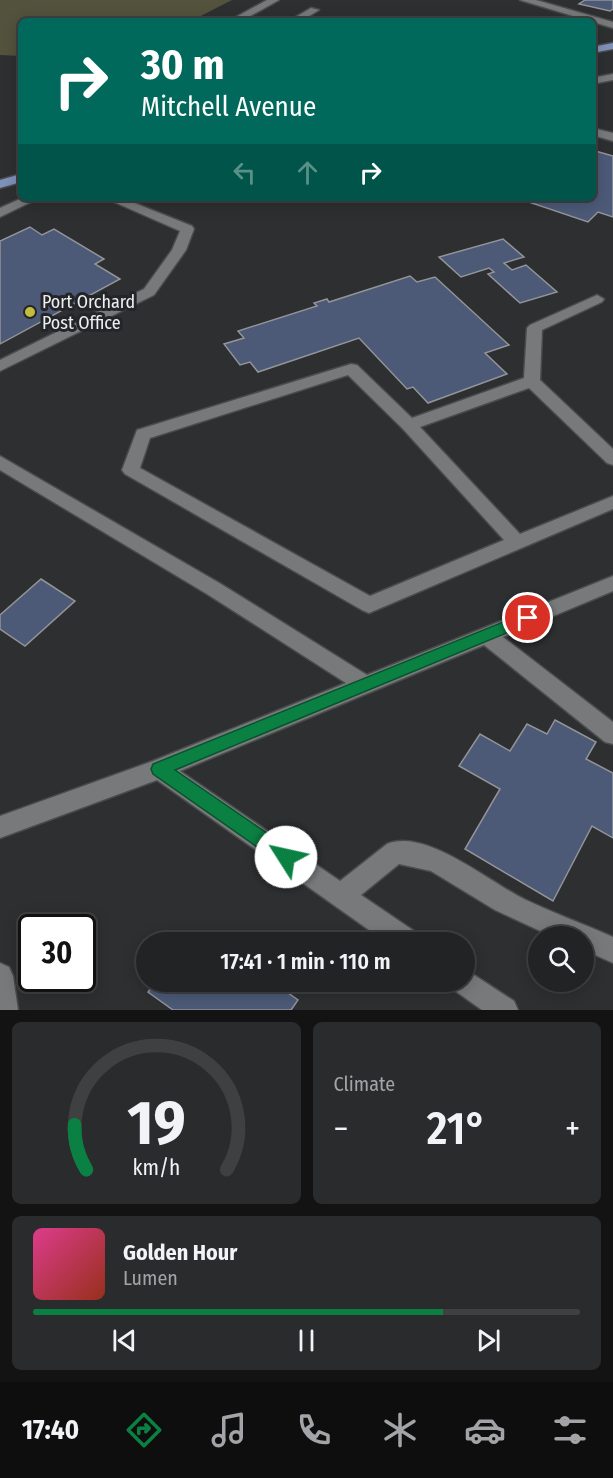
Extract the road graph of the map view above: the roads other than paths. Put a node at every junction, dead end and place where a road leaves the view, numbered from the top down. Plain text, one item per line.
1 (274, 0) edge
2 (525, 0) edge
3 (314, 10) dead end
4 (240, 18) edge
5 (299, 18) edge
6 (588, 18) edge
7 (596, 20) edge
8 (613, 25) edge
9 (613, 46) edge
10 (596, 49) edge
11 (613, 77) edge
12 (596, 80) edge
13 (596, 132) edge
14 (613, 137) edge
15 (18, 179) edge
16 (0, 184) edge
17 (26, 201) edge
18 (118, 201) edge
19 (0, 213) edge
20 (597, 299) dead end
21 (0, 366) edge
22 (532, 381) junction
23 (409, 425) junction
24 (613, 459) edge
25 (0, 462) edge
26 (613, 502) edge
27 (517, 543) junction
28 (613, 583) edge
29 (486, 635) junction
30 (366, 685) junction
31 (613, 735) edge
32 (159, 769) junction
33 (0, 828) edge
34 (341, 895) junction
35 (557, 926) edge
36 (394, 932) edge
37 (594, 942) edge
38 (613, 950) edge
39 (0, 976) edge
40 (475, 989) edge
41 (5, 1010) edge
42 (505, 1010) edge

1 - 4 street
2 - 6 street
3 - 5 street
7 - 8 street
9 - 10 main road
11 - 12 street
13 - 14 street
15 - 16 main road
17 - 19 street
18 - 21 street
20 - 22 street
22 - 23 street
22 - 24 street
23 - 27 street
23 - 27 street
25 - 30 street
26 - 27 street
28 - 29 street
29 - 30 street
29 - 31 street
30 - 32 street
32 - 33 street
32 - 34 street
34 - 35 street
34 - 36 street
37 - 38 street
39 - 41 street
40 - 42 street

